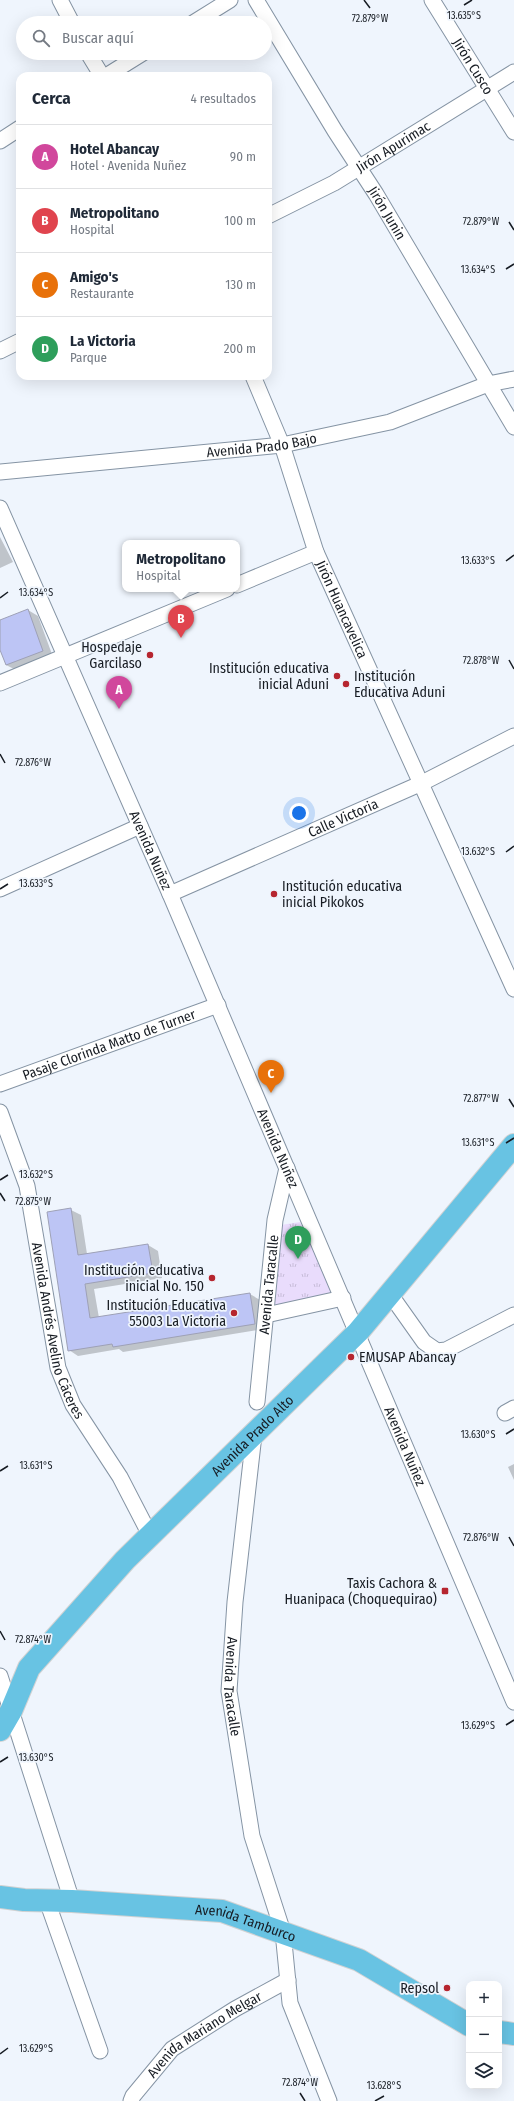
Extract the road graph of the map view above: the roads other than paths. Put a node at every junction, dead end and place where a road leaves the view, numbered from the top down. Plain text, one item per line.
1 (60, 0) edge
2 (230, 0) edge
3 (256, 0) edge
4 (432, 0) edge
5 (68, 16) edge
6 (204, 16) edge
7 (266, 16) edge
8 (272, 26) edge
9 (92, 60) edge
10 (132, 60) edge
11 (100, 72) edge
12 (112, 72) edge
13 (514, 72) edge
14 (487, 89) junction
15 (16, 131) edge
16 (514, 132) edge
17 (0, 141) edge
18 (359, 168) junction
19 (272, 214) edge
20 (16, 343) edge
21 (0, 351) edge
22 (514, 379) edge
23 (255, 380) edge
24 (488, 384) junction
25 (514, 428) edge
26 (282, 445) junction
27 (0, 472) edge
28 (0, 508) edge
29 (316, 552) junction
30 (240, 584) edge
31 (220, 592) edge
32 (64, 656) junction
33 (0, 683) edge
34 (514, 736) edge
35 (422, 783) junction
36 (140, 826) junction
37 (0, 889) edge
38 (170, 894) junction
39 (514, 989) edge
40 (218, 1005) junction
41 (0, 1084) edge
42 (0, 1112) edge
43 (514, 1145) edge
44 (287, 1168) junction
45 (390, 1294) junction
46 (343, 1298) junction
47 (266, 1315) junction
48 (514, 1315) edge
49 (358, 1332) junction
50 (257, 1402) dead end
51 (254, 1435) junction
52 (150, 1535) junction
53 (0, 1676) edge
54 (514, 1702) edge
55 (11, 1711) junction
56 (0, 1730) edge
57 (0, 1897) edge
58 (47, 1901) junction
59 (72, 1901) junction
60 (283, 1932) junction
61 (288, 1980) junction
62 (466, 2023) edge
63 (502, 2032) edge
64 (514, 2034) edge
65 (100, 2051) dead end
66 (131, 2101) edge
67 (329, 2101) edge

1 - 5 street
2 - 6 street
3 - 7 street, Jirón Junin
4 - 14 street, Jirón Cusco
8 - 18 street, Jirón Junin
9 - 11 street
10 - 12 street
13 - 14 street, Jirón Apurimac
14 - 16 street, Jirón Cusco
14 - 18 street, Jirón Apurimac
15 - 17 street
18 - 19 street, Jirón Apurimac
18 - 24 street, Jirón Junin
20 - 21 street
22 - 24 street, Avenida Prado Bajo
23 - 26 street, Jirón Huancavelica
24 - 25 street, Jirón Junin
24 - 26 street, Avenida Prado Bajo
26 - 27 street, Avenida Prado Bajo
26 - 29 street, Jirón Huancavelica
28 - 32 street, Avenida Nuñez
29 - 30 street
29 - 35 street, Jirón Huancavelica
31 - 32 street
32 - 33 street
32 - 36 street, Avenida Nuñez
34 - 35 street, Calle Victoria
35 - 38 street, Calle Victoria
35 - 39 street, Jirón Huancavelica
36 - 37 street
36 - 38 street, Avenida Nuñez
38 - 40 street, Avenida Nuñez
40 - 41 street, Pasaje Clorinda Matto de Turner
40 - 44 street, Avenida Nuñez
42 - 52 street, Avenida Andrés Avelino Cáceres
43 - 45 highway, Avenida Prado Alto
44 - 46 street, Avenida Nuñez
44 - 47 street, Avenida Taracalle
45 - 48 street
45 - 49 highway, Avenida Prado Alto
46 - 47 street
46 - 49 street, Avenida Nuñez
47 - 50 street, Avenida Taracalle
49 - 51 highway, Avenida Prado Alto
49 - 54 street, Avenida Nuñez
51 - 52 highway, Avenida Prado Alto
51 - 60 street, Avenida Taracalle
52 - 55 highway, Avenida Prado Alto
53 - 55 street
55 - 56 highway, Avenida Prado Alto
55 - 59 street
57 - 58 highway, Avenida Tamburco
58 - 59 highway, Avenida Tamburco
58 - 65 street
59 - 60 highway, Avenida Tamburco
60 - 61 street, Avenida Taracalle
60 - 62 highway, Avenida Tamburco
61 - 66 street, Avenida Mariano Melgar
61 - 67 street, Avenida Taracalle
63 - 64 highway

